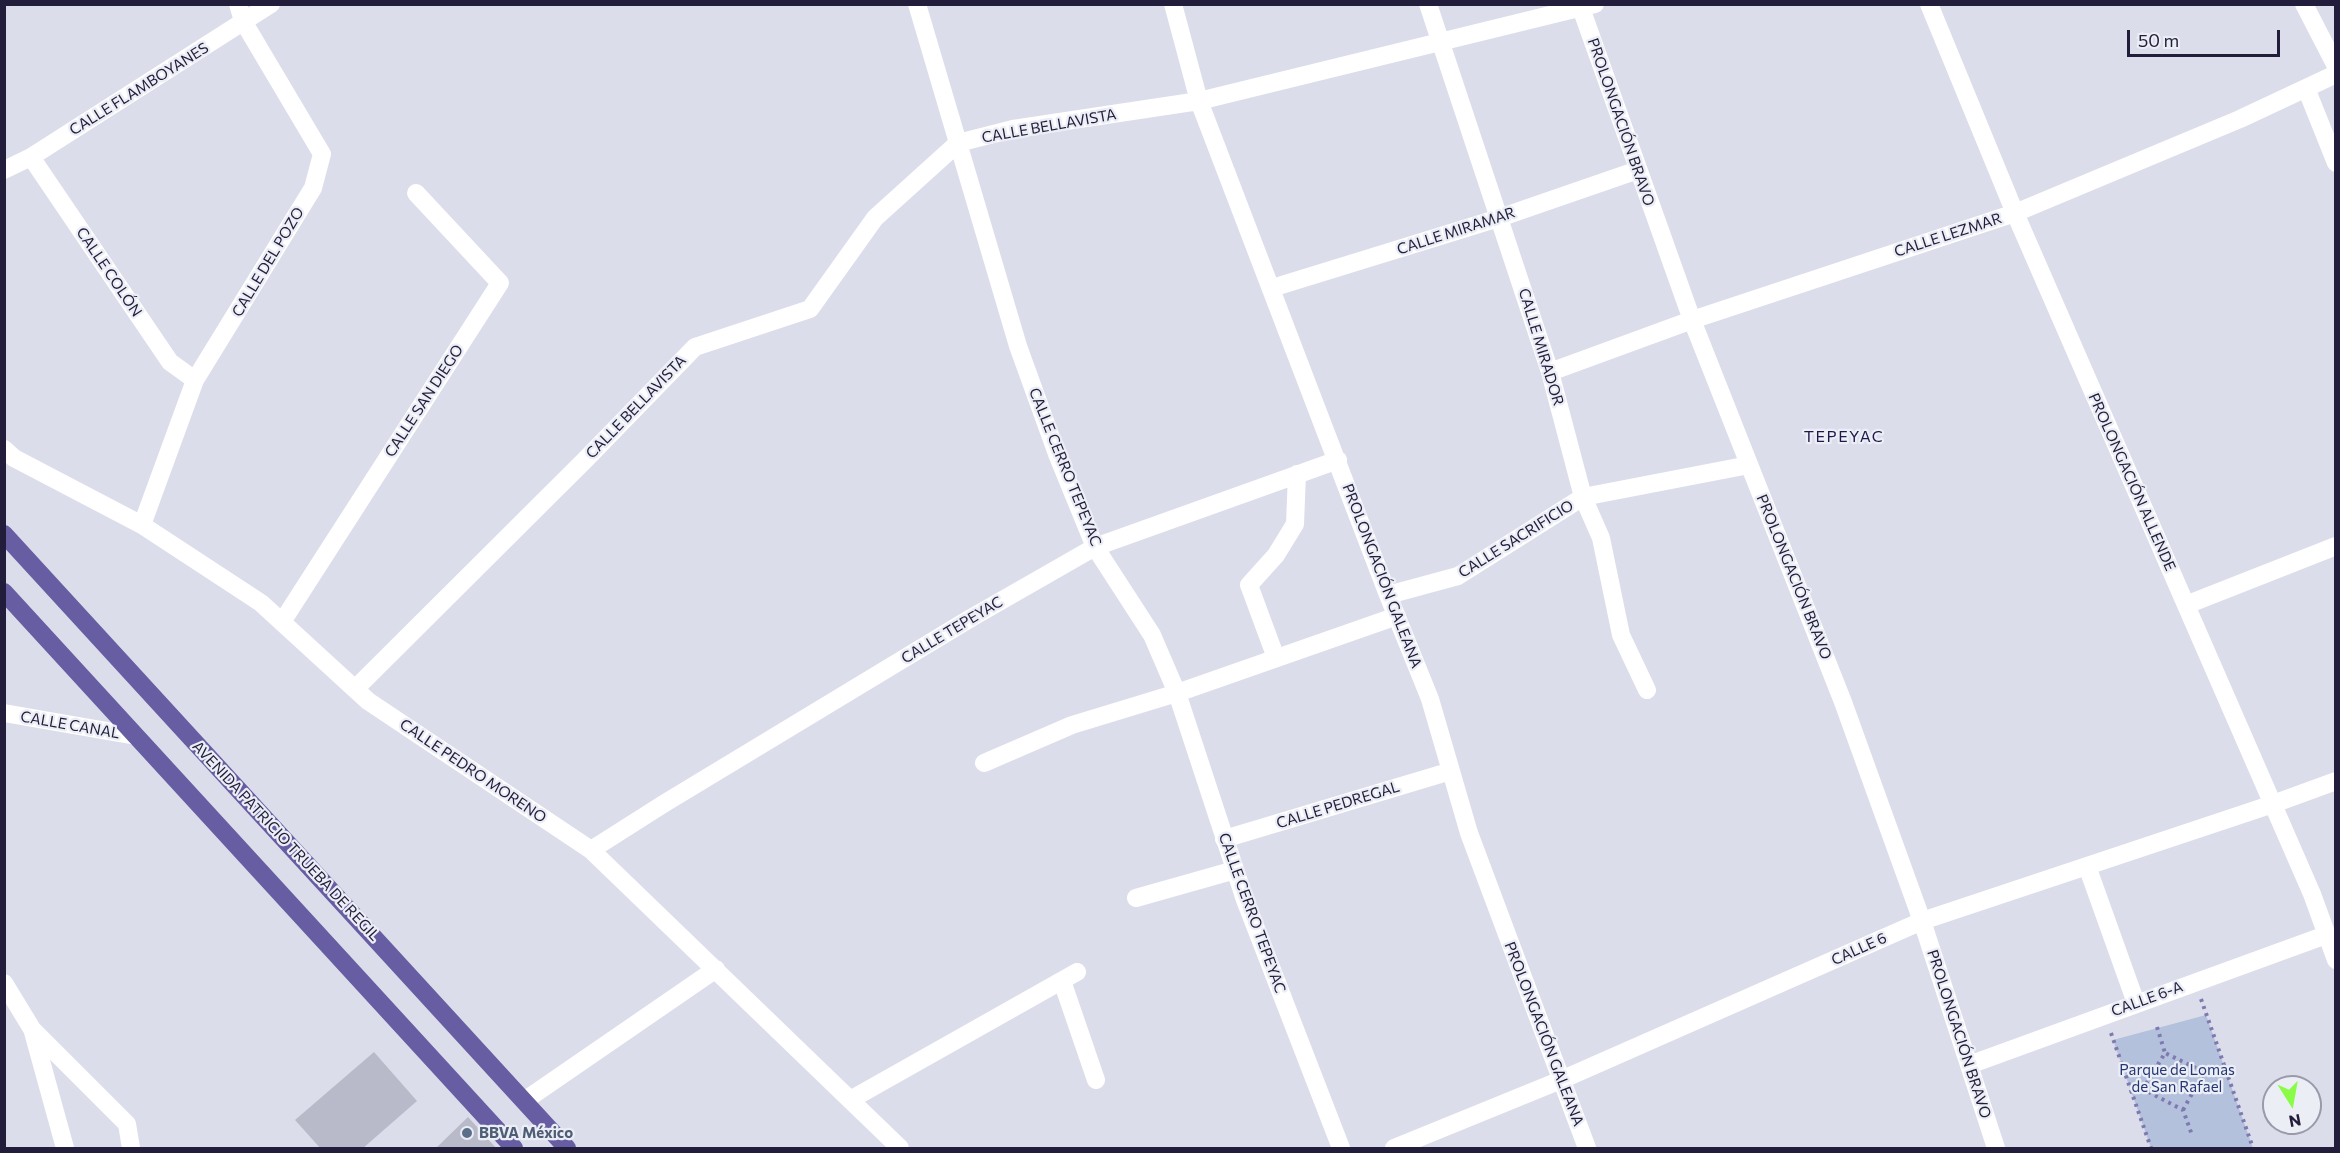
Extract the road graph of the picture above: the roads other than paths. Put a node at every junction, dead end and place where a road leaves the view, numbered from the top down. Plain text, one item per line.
1 (271, 4) edge
2 (917, 4) edge
3 (1173, 4) edge
4 (1428, 4) edge
5 (1929, 4) edge
6 (2304, 4) edge
7 (1588, 7) edge
8 (1552, 10) edge
9 (241, 13) edge
10 (1440, 41) junction
11 (2336, 66) edge
12 (2336, 74) edge
13 (2306, 88) junction
14 (1199, 101) junction
15 (958, 143) junction
16 (31, 157) junction
17 (2336, 163) edge
18 (4, 170) edge
19 (1638, 170) junction
20 (416, 193) dead end
21 (2015, 213) junction
22 (1499, 218) junction
23 (1272, 288) junction
24 (1692, 320) junction
25 (1550, 372) junction
26 (195, 380) junction
27 (4, 449) edge
28 (1338, 460) junction
29 (1749, 465) junction
30 (1297, 474) junction
31 (1582, 497) junction
32 (142, 525) junction
33 (4, 534) edge
34 (2336, 546) edge
35 (1095, 547) junction
36 (4, 592) edge
37 (1388, 595) junction
38 (2186, 605) junction
39 (1397, 616) junction
40 (282, 622) junction
41 (1276, 658) junction
42 (355, 689) junction
43 (1647, 690) dead end
44 (1177, 693) junction
45 (4, 713) edge
46 (136, 736) junction
47 (984, 763) dead end
48 (1451, 771) junction
49 (2336, 781) edge
50 (2273, 804) junction
51 (1224, 839) junction
52 (591, 850) junction
53 (2087, 866) junction
54 (1235, 870) junction
55 (1136, 898) dead end
56 (1922, 921) junction
57 (2326, 935) junction
58 (2336, 960) edge
59 (716, 969) junction
60 (4, 983) edge
61 (2136, 1003) junction
62 (32, 1029) junction
63 (1969, 1065) junction
64 (1096, 1080) dead end
65 (1561, 1080) junction
66 (850, 1100) junction
67 (524, 1101) junction
68 (1992, 1147) edge
69 (65, 1149) edge
70 (131, 1149) edge
71 (514, 1149) edge
72 (567, 1149) edge
73 (900, 1149) edge
74 (1341, 1149) edge
75 (1394, 1149) edge
76 (1587, 1149) edge

1 - 9 street, CALLE FLAMBOYANES
2 - 15 street, CALLE CERRO TEPEYAC
3 - 14 street, PROLONGACIÓN GALEANA
4 - 10 street, CALLE MIRADOR
5 - 21 street, PROLONGACIÓN ALLENDE
6 - 11 street
7 - 8 street, CALLE BELLAVISTA
7 - 19 street, PROLONGACIÓN BRAVO
8 - 10 street, CALLE BELLAVISTA
9 - 16 street, CALLE FLAMBOYANES
9 - 26 street, CALLE DEL POZO
10 - 14 street, CALLE BELLAVISTA
10 - 22 street, CALLE MIRADOR
12 - 13 street, CALLE LEZMAR
13 - 17 street
13 - 21 street, CALLE LEZMAR
14 - 15 street, CALLE BELLAVISTA
14 - 23 street, PROLONGACIÓN GALEANA
15 - 35 street, CALLE CERRO TEPEYAC
15 - 42 street, CALLE BELLAVISTA
16 - 18 street, CALLE FLAMBOYANES
16 - 26 street, CALLE COLÓN
19 - 22 street, CALLE MIRAMAR
19 - 24 street, PROLONGACIÓN BRAVO
20 - 40 street, CALLE SAN DIEGO
21 - 24 street, CALLE LEZMAR
21 - 38 street, PROLONGACIÓN ALLENDE
22 - 23 street, CALLE MIRAMAR
22 - 25 street, CALLE MIRADOR
23 - 28 street, PROLONGACIÓN GALEANA
24 - 25 street, CALLE LEZMAR
24 - 29 street, PROLONGACIÓN BRAVO
25 - 31 street, CALLE MIRADOR
26 - 32 street, CALLE DEL POZO
27 - 32 street, CALLE PEDRO MORENO
28 - 30 street, CALLE TEPEYAC
28 - 37 street, PROLONGACIÓN GALEANA
29 - 31 street, CALLE SACRIFICIO
29 - 56 street, PROLONGACIÓN BRAVO
30 - 35 street, CALLE TEPEYAC
30 - 41 street
31 - 37 street, CALLE SACRIFICIO
31 - 43 street, CALLE MIRADOR
32 - 40 street, CALLE PEDRO MORENO
33 - 67 main road, AVENIDA PATRICIO TRUEBA DE REGIL
34 - 38 street
35 - 44 street, CALLE CERRO TEPEYAC
35 - 52 street, CALLE TEPEYAC
36 - 46 main road
37 - 39 street, PROLONGACIÓN GALEANA
38 - 50 street, PROLONGACIÓN ALLENDE
39 - 41 street
39 - 48 street, PROLONGACIÓN GALEANA
40 - 42 street, CALLE PEDRO MORENO
41 - 44 street
42 - 52 street, CALLE PEDRO MORENO
44 - 47 street
44 - 51 street, CALLE CERRO TEPEYAC
45 - 46 street, CALLE CANAL
46 - 71 main road
48 - 51 street, CALLE PEDREGAL
48 - 65 street, PROLONGACIÓN GALEANA
49 - 50 street, CALLE 6
50 - 53 street, CALLE 6
50 - 57 street, PROLONGACIÓN ALLENDE
51 - 54 street, CALLE CERRO TEPEYAC
52 - 59 street, CALLE PEDRO MORENO
53 - 56 street, CALLE 6
53 - 61 street
54 - 55 street
54 - 74 street, CALLE CERRO TEPEYAC
56 - 63 street, PROLONGACIÓN BRAVO
56 - 65 street, CALLE 6
57 - 58 street, PROLONGACIÓN ALLENDE
57 - 61 street, CALLE 6-A
59 - 66 street, CALLE PEDRO MORENO
59 - 67 street
60 - 62 street
61 - 63 street, CALLE 6-A
62 - 69 street
62 - 70 street
63 - 68 street, PROLONGACIÓN BRAVO
64 - 66 street
65 - 75 street, CALLE 6
65 - 76 street, PROLONGACIÓN GALEANA
66 - 73 street, CALLE PEDRO MORENO
67 - 72 main road, AVENIDA PATRICIO TRUEBA DE REGIL

